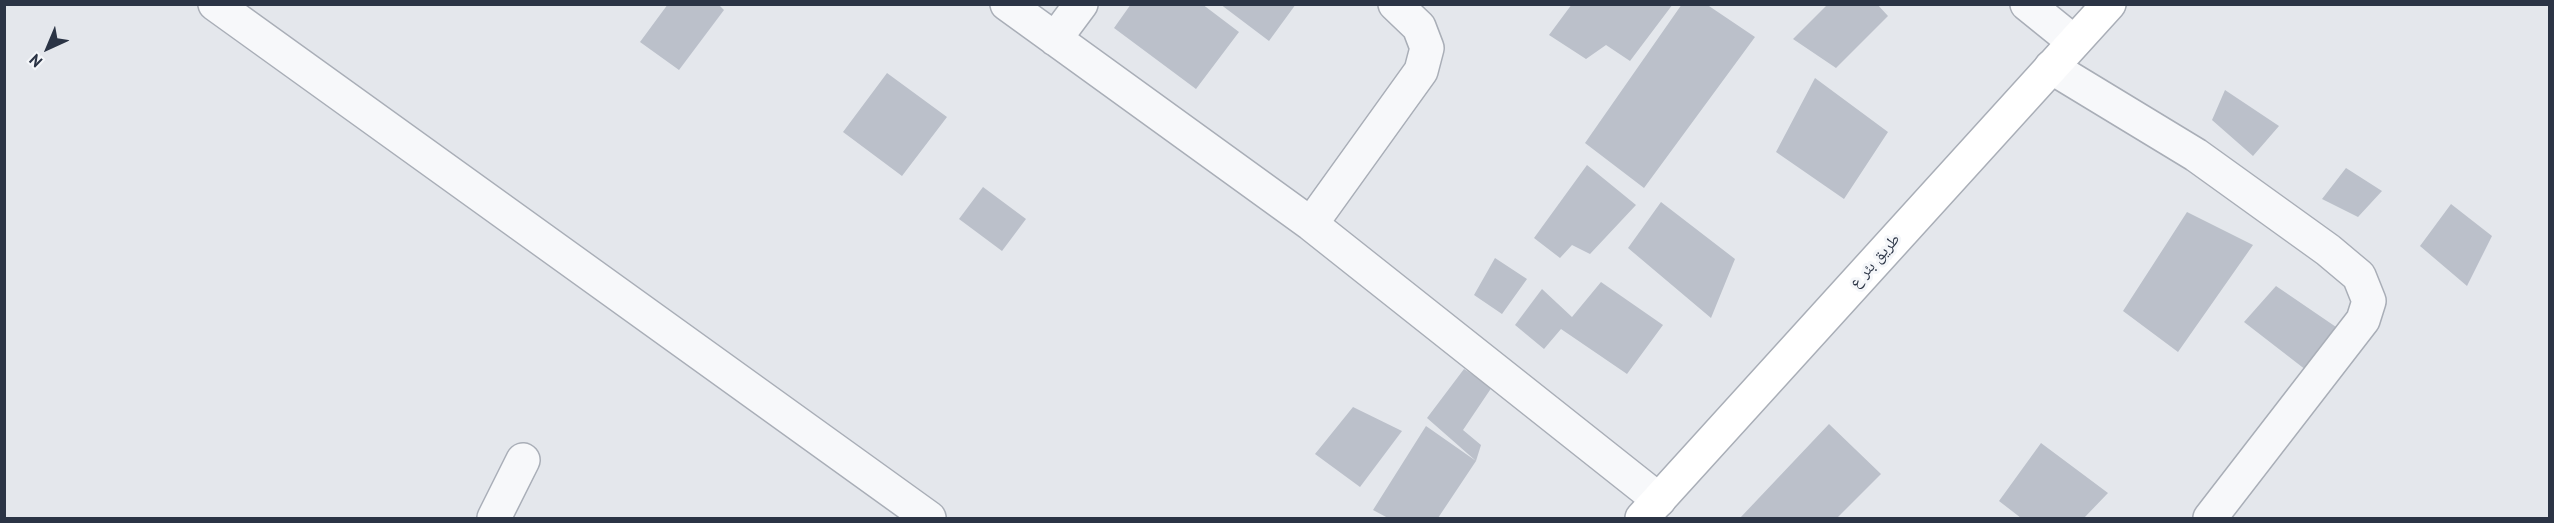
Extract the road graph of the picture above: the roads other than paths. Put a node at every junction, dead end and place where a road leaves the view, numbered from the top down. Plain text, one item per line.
1 (216, 4) edge
2 (1007, 4) edge
3 (1081, 4) edge
4 (1395, 4) edge
5 (2027, 4) edge
6 (2109, 4) edge
7 (1055, 39) junction
8 (2074, 42) junction
9 (2051, 67) junction
10 (1311, 224) junction
11 (523, 460) dead end
12 (1650, 509) edge
13 (494, 519) edge
14 (929, 519) edge
15 (2210, 519) edge

1 - 14 street
2 - 7 street
3 - 7 street
4 - 10 street
5 - 8 street
6 - 8 street, طريق بئر ع
7 - 10 street
8 - 9 street, طريق بئر ع
9 - 12 street, طريق بئر ع
9 - 15 street
10 - 12 street
11 - 13 street

